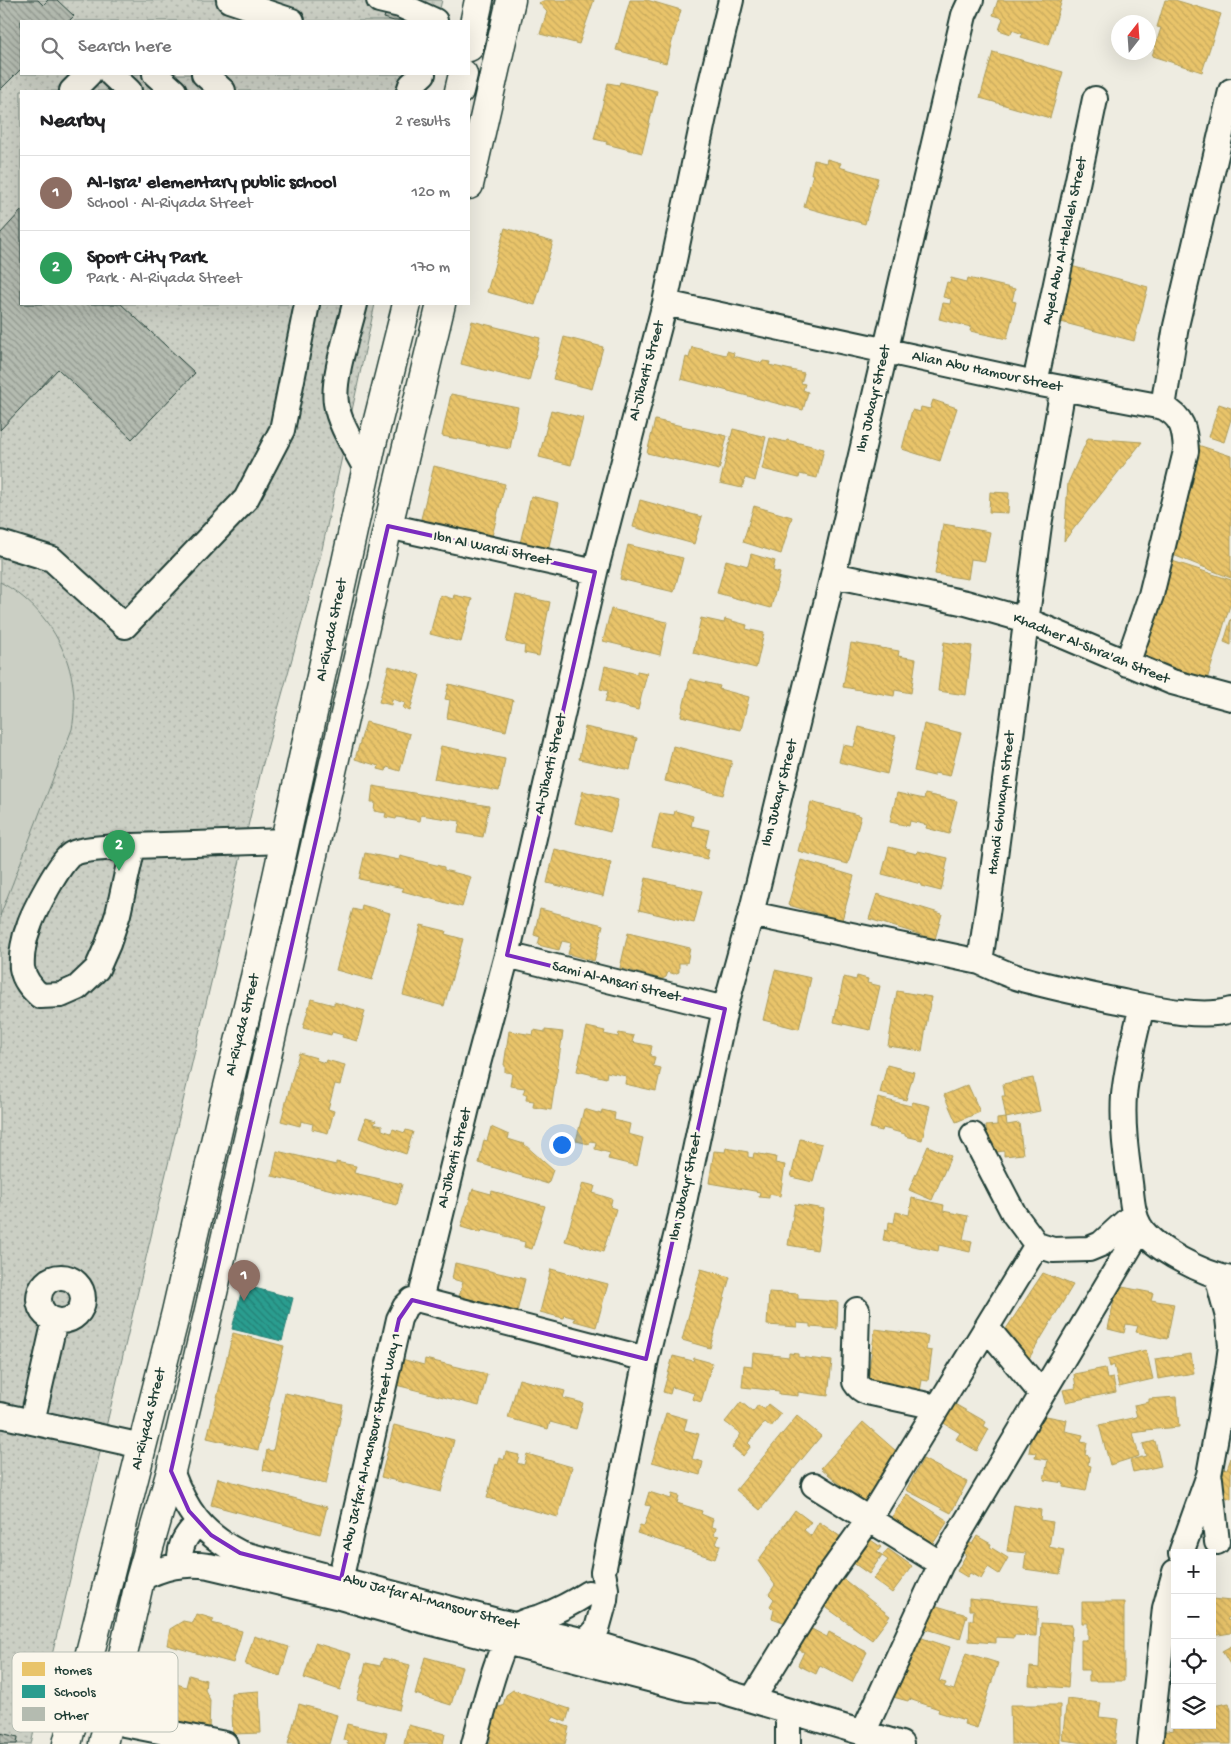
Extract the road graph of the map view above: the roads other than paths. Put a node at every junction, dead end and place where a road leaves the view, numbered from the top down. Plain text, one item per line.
1 (229, 0) edge
2 (479, 0) edge
3 (511, 0) edge
4 (731, 0) edge
5 (393, 2) edge
6 (966, 5) edge
7 (289, 20) edge
8 (433, 20) edge
9 (470, 36) edge
10 (470, 40) edge
11 (501, 45) junction
12 (88, 75) edge
13 (112, 75) edge
14 (205, 75) edge
15 (421, 75) edge
16 (463, 75) edge
17 (73, 90) edge
18 (129, 90) edge
19 (221, 90) edge
20 (410, 90) edge
21 (459, 90) edge
22 (1231, 91) edge
23 (1095, 99) dead end
24 (470, 181) edge
25 (665, 303) junction
26 (308, 305) edge
27 (355, 305) edge
28 (407, 305) edge
29 (441, 305) edge
30 (885, 351) junction
31 (1035, 383) junction
32 (1063, 388) junction
33 (1163, 407) junction
34 (367, 471) junction
35 (388, 526) junction
36 (0, 543) edge
37 (595, 572) junction
38 (833, 575) junction
39 (1026, 620) junction
40 (1127, 664) junction
41 (1231, 698) edge
42 (285, 841) junction
43 (132, 846) junction
44 (751, 914) junction
45 (507, 955) junction
46 (980, 962) junction
47 (1142, 1006) junction
48 (725, 1009) junction
49 (1231, 1010) edge
50 (224, 1103) junction
51 (255, 1112) junction
52 (973, 1135) dead end
53 (1138, 1221) junction
54 (1037, 1245) junction
55 (1224, 1278) edge
56 (420, 1300) junction
57 (857, 1310) dead end
58 (55, 1320) dead end
59 (986, 1328) junction
60 (646, 1359) junction
61 (1042, 1394) junction
62 (937, 1407) junction
63 (0, 1415) edge
64 (32, 1422) junction
65 (142, 1446) junction
66 (171, 1471) junction
67 (1209, 1475) junction
68 (814, 1485) dead end
69 (870, 1518) junction
70 (198, 1522) junction
71 (1217, 1542) dead end
72 (1183, 1549) edge
73 (180, 1564) junction
74 (941, 1564) junction
75 (603, 1572) junction
76 (140, 1579) junction
77 (1171, 1586) edge
78 (339, 1587) junction
79 (588, 1593) junction
80 (512, 1633) junction
81 (585, 1641) junction
82 (90, 1652) edge
83 (124, 1652) edge
84 (564, 1656) junction
85 (595, 1665) junction
86 (726, 1692) junction
87 (752, 1700) junction
88 (788, 1711) junction
89 (106, 1732) edge
90 (863, 1733) junction
91 (225, 1744) edge
92 (474, 1744) edge
93 (788, 1744) edge
94 (901, 1744) edge
95 (1150, 1744) edge

1 - 7 street
2 - 9 main road
3 - 11 main road
4 - 25 street, Al-Jibarti Street
5 - 8 street
6 - 30 street, Ibn Jubayr Street
10 - 11 main road
11 - 24 main road
12 - 17 street
13 - 18 street
14 - 19 street
15 - 20 street
16 - 21 main road
22 - 33 street
23 - 31 street, Ayed Abu Al-Helaleh Street
25 - 30 street, Alian Abu Hamour Street
25 - 37 street, Al-Jibarti Street
26 - 36 street
27 - 34 street
28 - 34 main road, Al-Riyada Street
29 - 35 main road, Al-Riyada Street
30 - 31 street, Alian Abu Hamour Street
30 - 38 street, Ibn Jubayr Street
31 - 32 street, Alian Abu Hamour Street
32 - 33 street, Alian Abu Hamour Street
32 - 39 street, Hamdi Ghunaym Street
33 - 40 street
34 - 42 main road, Al-Riyada Street
35 - 37 street, Ibn Al Wardi Street
35 - 51 main road, Al-Riyada Street
37 - 45 street, Al-Jibarti Street
38 - 39 street, Khadher Al-Shra'ah Street
38 - 44 street, Ibn Jubayr Street
39 - 40 street, Khadher Al-Shra'ah Street
39 - 46 street, Hamdi Ghunaym Street
40 - 41 street, Khadher Al-Shra'ah Street
42 - 43 street
42 - 50 main road, Al-Riyada Street
43 - 43 street
44 - 46 street
44 - 48 street, Ibn Jubayr Street
45 - 48 street, Sami Al-Ansari Street
45 - 56 street, Al-Jibarti Street
46 - 47 street
47 - 49 street
47 - 53 street
48 - 60 street, Ibn Jubayr Street
50 - 51 main road
50 - 65 main road, Al-Riyada Street
51 - 66 main road, Al-Riyada Street
52 - 54 street
53 - 54 street
53 - 55 street
53 - 61 street
54 - 59 street
55 - 67 street
56 - 60 street
56 - 78 street, Abu Ja'far Al-Mansour Street Way 1
57 - 62 street
58 - 64 street
59 - 61 street
59 - 62 street
60 - 75 street, Ibn Jubayr Street
61 - 74 street
62 - 69 street
63 - 64 street
64 - 65 street
65 - 82 main road, Al-Riyada Street
66 - 70 street, Abu Ja'far Al-Mansour Street
66 - 76 main road, Al-Riyada Street
67 - 71 street
67 - 72 street
68 - 69 street
69 - 74 street
69 - 87 street
70 - 73 street
70 - 78 street, Abu Ja'far Al-Mansour Street
73 - 76 street, Abu Ja'far Al-Mansour Street
73 - 78 street, Abu Ja'far Al-Mansour Street
74 - 90 street
75 - 79 street, Ibn Jubayr Street
75 - 81 street, Ibn Jubayr Street
76 - 83 main road, Al-Riyada Street
77 - 95 street
78 - 80 street, Abu Ja'far Al-Mansour Street
79 - 80 street
79 - 81 street, Ibn Jubayr Street
80 - 81 street, Abu Ja'far Al-Mansour Street
80 - 84 street, Abu Ja'far Al-Mansour Street
80 - 92 street
81 - 84 street, Ibn Jubayr Street
81 - 85 street, Ibn Jubayr Street
81 - 86 street, Abu Ja'far Al-Mansour Street
84 - 85 street, Abu Ja'far Al-Mansour Street
85 - 86 street, Abu Ja'far Al-Mansour Street
86 - 87 street, Abu Ja'far Al-Mansour Street
87 - 88 street, Abu Ja'far Al-Mansour Street
88 - 90 street, Abu Ja'far Al-Mansour Street
88 - 93 street
89 - 91 street
90 - 94 street, Abu Ja'far Al-Mansour Street

